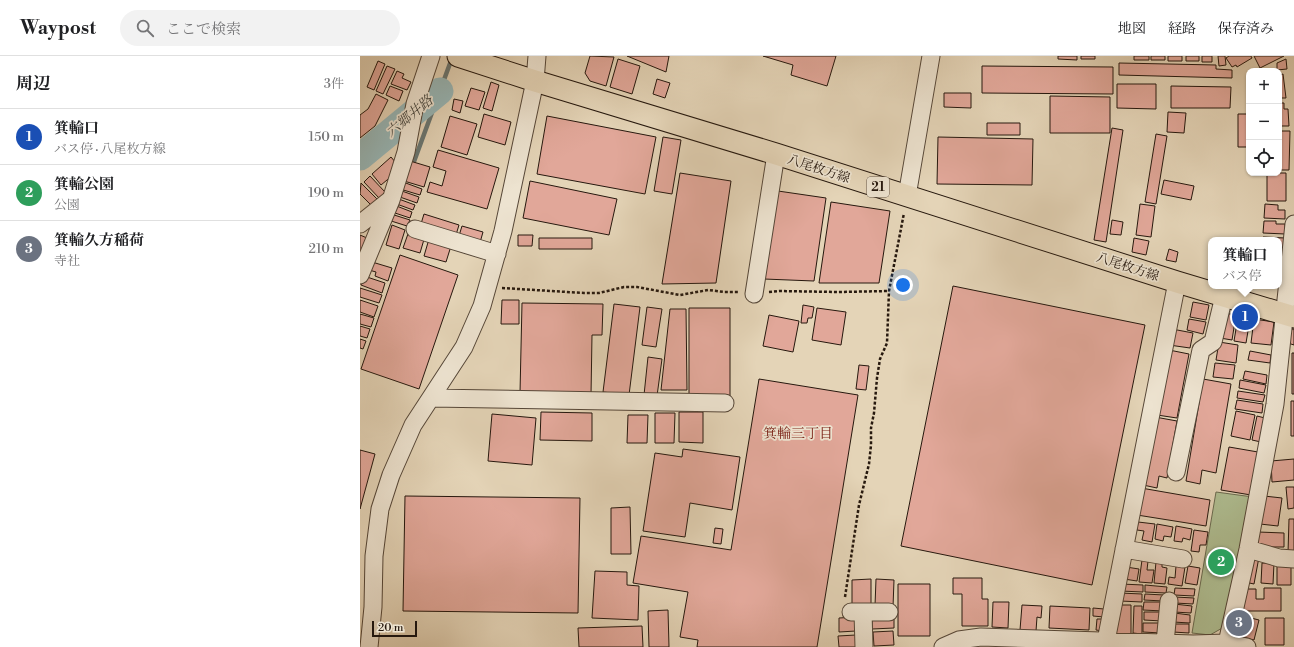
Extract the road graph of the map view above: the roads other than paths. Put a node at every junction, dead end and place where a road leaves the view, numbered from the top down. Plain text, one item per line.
1 (431, 56) edge
2 (460, 56) edge
3 (537, 56) edge
4 (931, 56) edge
5 (535, 81) junction
6 (776, 154) junction
7 (907, 196) junction
8 (391, 200) junction
9 (360, 224) edge
10 (1294, 224) edge
11 (415, 229) dead end
12 (497, 254) junction
13 (360, 275) edge
14 (1177, 282) junction
15 (754, 294) road end
16 (1224, 296) junction
17 (1289, 316) edge
18 (431, 398) junction
19 (725, 403) dead end
20 (1176, 472) dead end
21 (1124, 549) junction
22 (1248, 549) junction
23 (1183, 559) dead end
24 (1294, 559) edge
25 (1169, 601) dead end
26 (889, 612) dead end
27 (1106, 641) junction
28 (1165, 643) junction
29 (1227, 643) junction
30 (1193, 645) edge
31 (369, 647) edge
32 (864, 647) edge
33 (943, 647) edge
34 (1247, 647) edge

1 - 8 street
2 - 5 main road, 八尾枚方線 / 21
3 - 5 street
4 - 7 street
5 - 6 main road, 八尾枚方線 / 21
5 - 12 street
6 - 7 main road, 八尾枚方線 / 21
6 - 15 street
7 - 14 main road, 八尾枚方線 / 21
8 - 9 street
8 - 13 street
10 - 17 street
11 - 12 street
12 - 18 street
14 - 16 main road, 八尾枚方線 / 21
14 - 21 street
16 - 17 main road, 八尾枚方線 / 21
16 - 20 street
17 - 22 street
18 - 19 street
18 - 31 street
21 - 23 street
21 - 27 street
22 - 24 street
22 - 29 street
25 - 28 street
26 - 32 street
27 - 28 street
27 - 33 street
28 - 30 street
29 - 30 street
29 - 34 street

